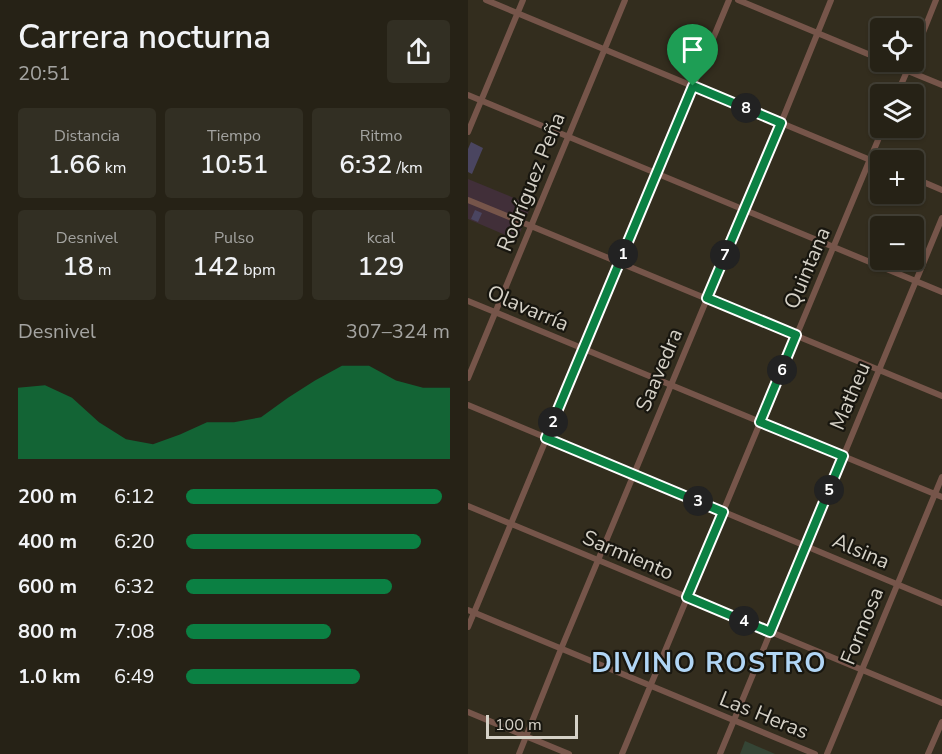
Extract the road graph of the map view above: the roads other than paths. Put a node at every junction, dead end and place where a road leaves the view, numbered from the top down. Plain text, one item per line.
1 (486, 0) edge
2 (523, 0) edge
3 (625, 0) edge
4 (729, 0) edge
5 (738, 0) edge
6 (831, 0) edge
7 (936, 0) edge
8 (518, 13) junction
9 (924, 30) edge
10 (817, 33) junction
11 (604, 49) junction
12 (870, 55) edge
13 (912, 72) edge
14 (942, 85) edge
15 (693, 86) junction
16 (468, 95) edge
17 (481, 101) junction
18 (781, 123) junction
19 (468, 132) edge
20 (567, 136) junction
21 (870, 160) joint
22 (657, 174) junction
23 (924, 182) edge
24 (942, 190) edge
25 (468, 200) edge
26 (744, 210) junction
27 (942, 218) edge
28 (531, 226) junction
29 (833, 247) junction
30 (620, 262) junction
31 (916, 281) junction
32 (942, 292) edge
33 (707, 298) junction
34 (468, 301) edge
35 (495, 312) junction
36 (796, 335) junction
37 (583, 349) junction
38 (879, 370) junction
39 (468, 378) edge
40 (671, 385) junction
41 (942, 396) edge
42 (468, 405) edge
43 (760, 422) junction
44 (546, 438) junction
45 (843, 456) junction
46 (634, 474) junction
47 (942, 477) edge
48 (935, 495) junction
49 (942, 498) edge
50 (468, 506) edge
51 (723, 512) junction
52 (511, 524) junction
53 (806, 546) junction
54 (598, 560) junction
55 (897, 585) junction
56 (687, 597) junction
57 (942, 603) edge
58 (471, 612) edge
59 (468, 627) edge
60 (770, 632) junction
61 (561, 649) junction
62 (862, 670) junction
63 (650, 686) junction
64 (942, 703) edge
65 (468, 712) edge
66 (733, 720) junction
67 (942, 722) edge
68 (527, 736) junction
69 (519, 754) edge
70 (569, 754) edge
71 (622, 754) edge
72 (720, 754) edge
73 (815, 754) edge
74 (827, 754) edge
75 (928, 754) edge

1 - 8 street
2 - 8 street
3 - 11 street, Rodríguez Peña
4 - 15 street
5 - 10 street
6 - 10 street, Saavedra
7 - 9 street
8 - 11 street
8 - 17 street
10 - 12 street
10 - 18 street, Saavedra
11 - 15 street
11 - 20 street, Rodríguez Peña
13 - 14 street
15 - 18 street
15 - 22 street
16 - 17 street
17 - 19 street
17 - 20 street
18 - 21 street
18 - 26 street, Saavedra
20 - 22 street
20 - 28 street, Rodríguez Peña
21 - 29 street, Quintana
22 - 26 street
22 - 30 street
23 - 24 street
25 - 28 street
26 - 29 street
26 - 33 street, Saavedra
27 - 31 street, Matheu
28 - 30 street
28 - 35 street, Rodríguez Peña
29 - 31 street
29 - 36 street, Quintana
30 - 33 street
30 - 37 street
31 - 32 street
31 - 38 street, Matheu
33 - 36 street
33 - 40 street, Saavedra
34 - 35 street, Olavarría
35 - 37 street, Olavarría
35 - 39 street, Rodríguez Peña
36 - 38 street
36 - 43 street, Quintana
37 - 40 street, Olavarría
37 - 44 street
38 - 41 street
38 - 45 street, Matheu
40 - 43 street, Olavarría
40 - 46 street, Saavedra
42 - 44 street, Alsina
43 - 45 street, Olavarría
43 - 51 street, Quintana
44 - 46 street, Alsina
44 - 52 street
45 - 48 street, Olavarría
45 - 53 street, Matheu
46 - 51 street, Alsina
46 - 54 street, Saavedra
47 - 48 street, Formosa
48 - 49 street, Olavarría
48 - 55 street, Formosa
50 - 52 street, Sarmiento
51 - 53 street, Alsina
51 - 56 street, Quintana
52 - 54 street, Sarmiento
52 - 58 street
53 - 55 street, Alsina
53 - 60 street, Matheu
54 - 56 street, Sarmiento
54 - 61 street, Saavedra
55 - 57 street, Alsina
55 - 62 street, Formosa
56 - 60 street, Sarmiento
56 - 63 street, Quintana
58 - 59 street
58 - 61 street, Las Heras
60 - 62 street, Sarmiento
60 - 66 street, Matheu
61 - 63 street, Las Heras
61 - 68 street, Saavedra
62 - 64 street, Sarmiento
62 - 74 street, Formosa
63 - 66 street, Las Heras
63 - 71 street, Quintana
65 - 68 street
66 - 72 street, Matheu
66 - 73 street, Las Heras
67 - 75 street
68 - 69 street, Saavedra
68 - 70 street

